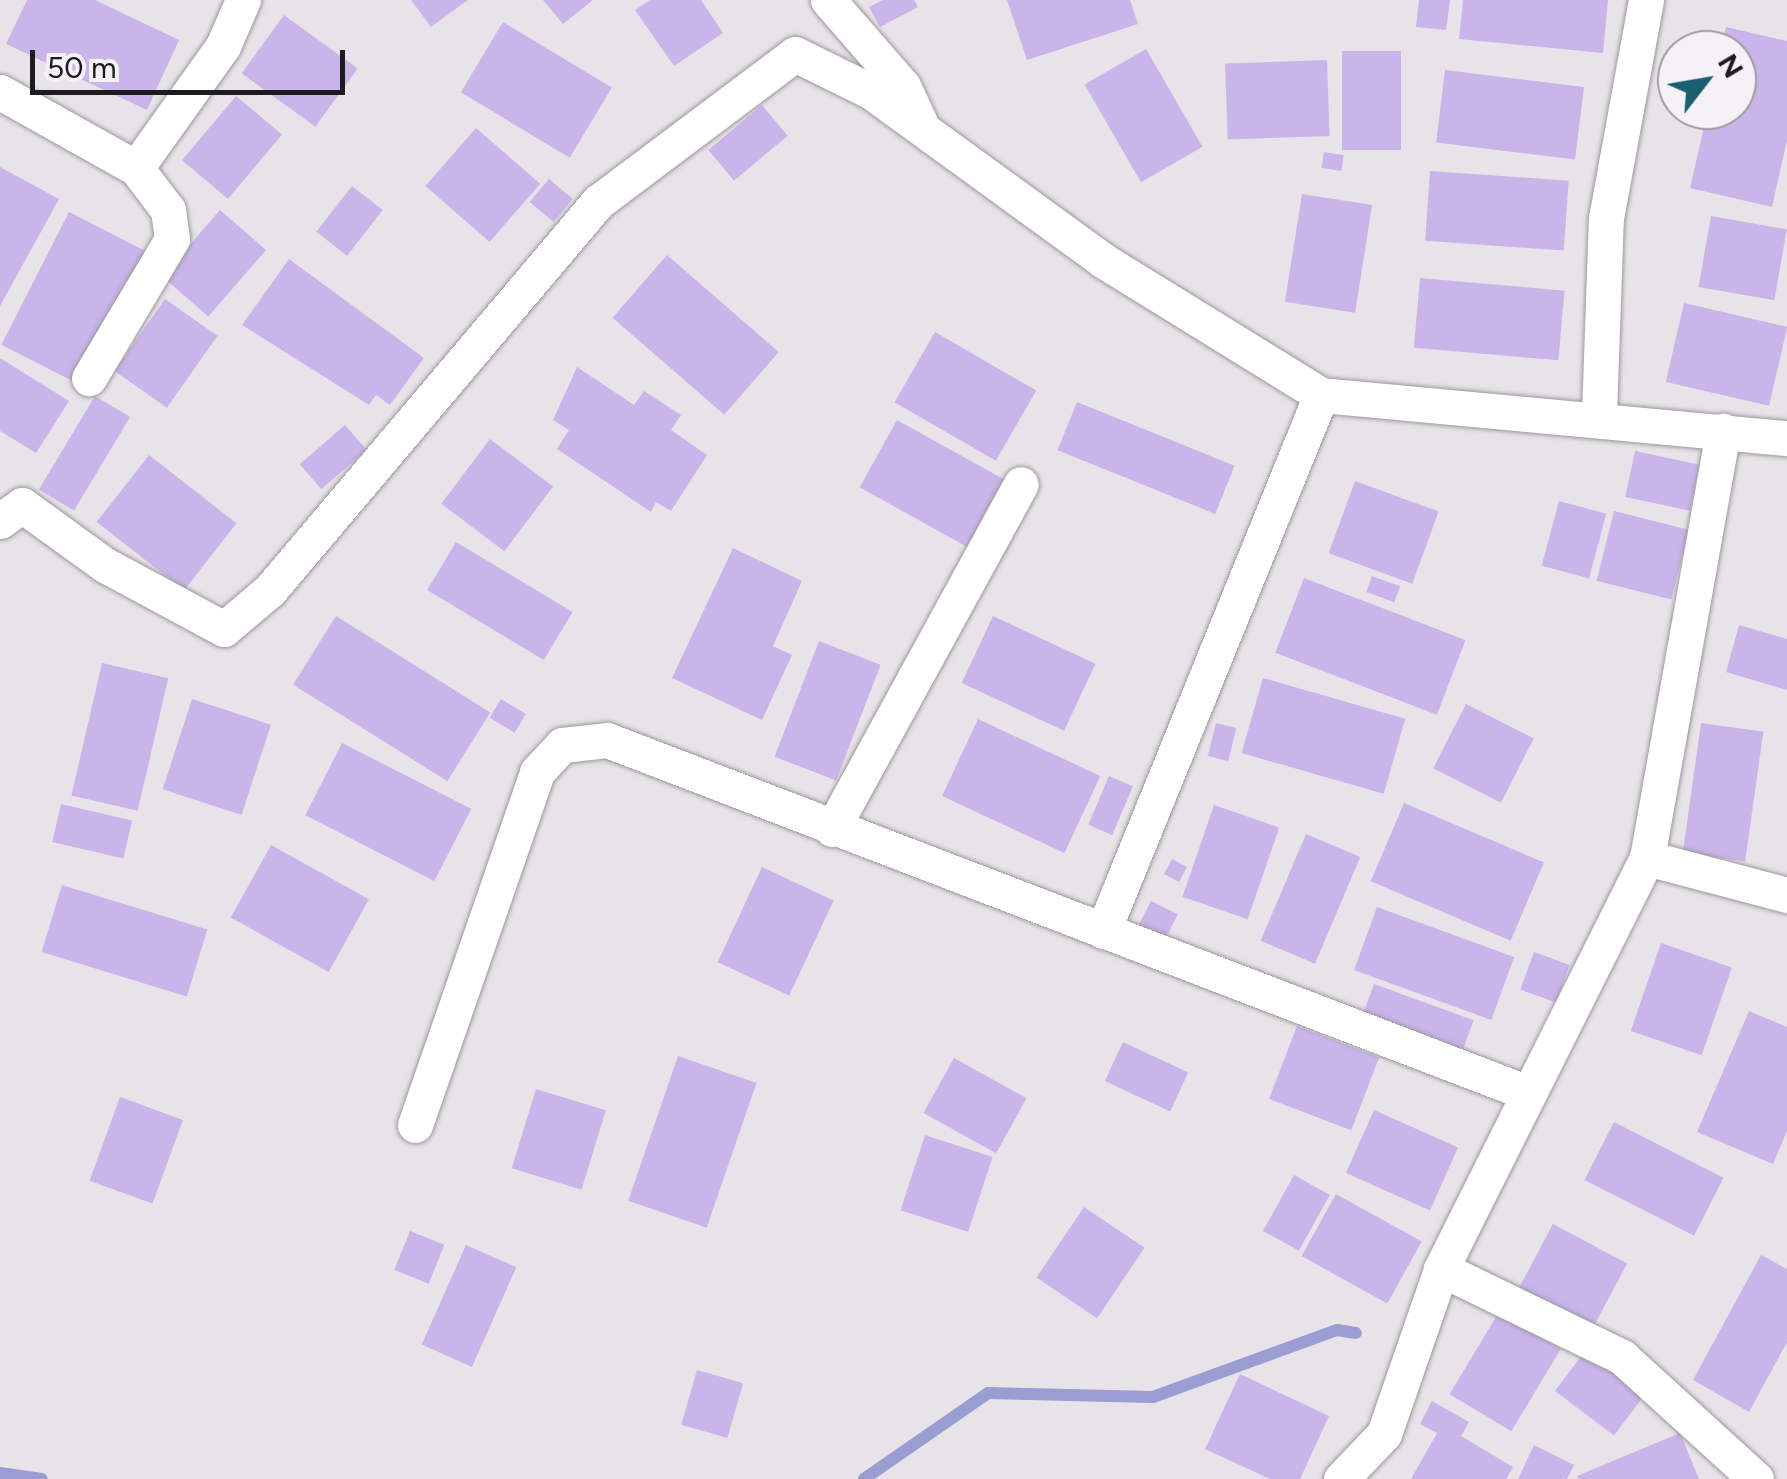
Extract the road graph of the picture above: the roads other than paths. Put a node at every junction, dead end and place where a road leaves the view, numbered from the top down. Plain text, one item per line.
1 (244, 0) edge
2 (828, 0) edge
3 (1646, 0) edge
4 (0, 92) edge
5 (922, 126) junction
6 (136, 168) junction
7 (89, 378) dead end
8 (1321, 394) junction
9 (1599, 415) junction
10 (1722, 431) junction
11 (1787, 438) edge
12 (1021, 484) dead end
13 (1, 517) edge
14 (832, 829) junction
15 (1647, 858) junction
16 (1787, 896) edge
17 (1103, 931) junction
18 (1528, 1094) junction
19 (415, 1125) dead end
20 (1441, 1268) junction
21 (1341, 1479) edge
22 (1756, 1479) edge

1 - 6 street
2 - 5 street
3 - 9 street
4 - 6 street
5 - 8 street
5 - 13 street
6 - 7 street
8 - 9 street
8 - 17 street
9 - 10 street
10 - 11 street
10 - 15 street
12 - 14 street
14 - 17 street
14 - 19 street
15 - 16 street
15 - 18 street
17 - 18 street
18 - 20 street
20 - 21 street
20 - 22 street

